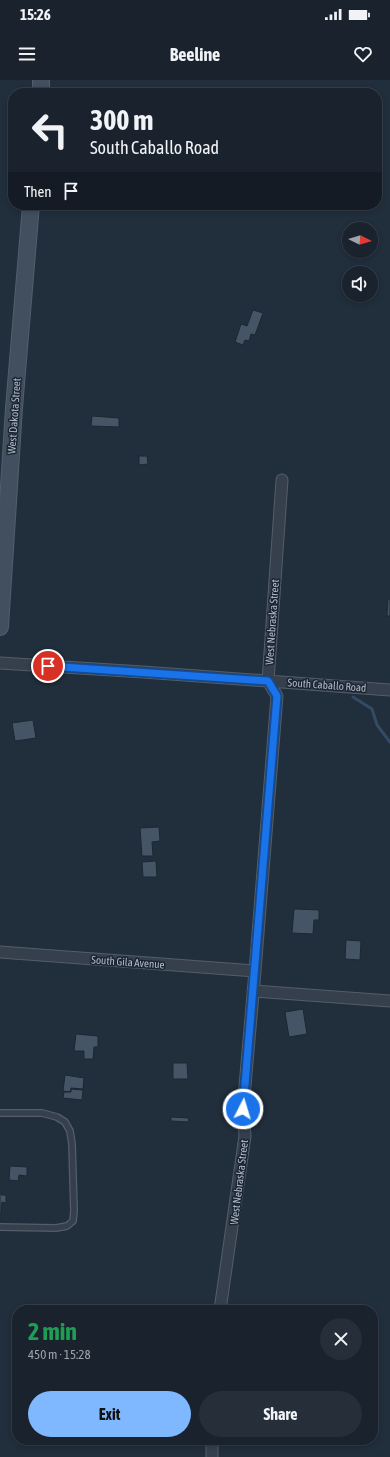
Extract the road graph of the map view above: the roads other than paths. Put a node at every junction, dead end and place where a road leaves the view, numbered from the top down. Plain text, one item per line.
1 (31, 210) edge
2 (282, 480) dead end
3 (0, 627) edge
4 (0, 663) edge
5 (268, 681) junction
6 (390, 690) edge
7 (0, 952) edge
8 (255, 971) junction
9 (254, 991) junction
10 (390, 1001) edge
11 (0, 1113) edge
12 (0, 1227) edge
13 (221, 1305) edge
14 (212, 1445) edge
15 (212, 1457) edge

1 - 3 street, West Dakota Street
2 - 5 street, West Nebraska Street
4 - 5 street, South Caballo Road
5 - 6 street, South Caballo Road
5 - 8 street, West Nebraska Street
7 - 8 street, South Gila Avenue
8 - 9 street, West Nebraska Street
9 - 10 street
9 - 13 street, West Nebraska Street
11 - 12 lane
14 - 15 street

